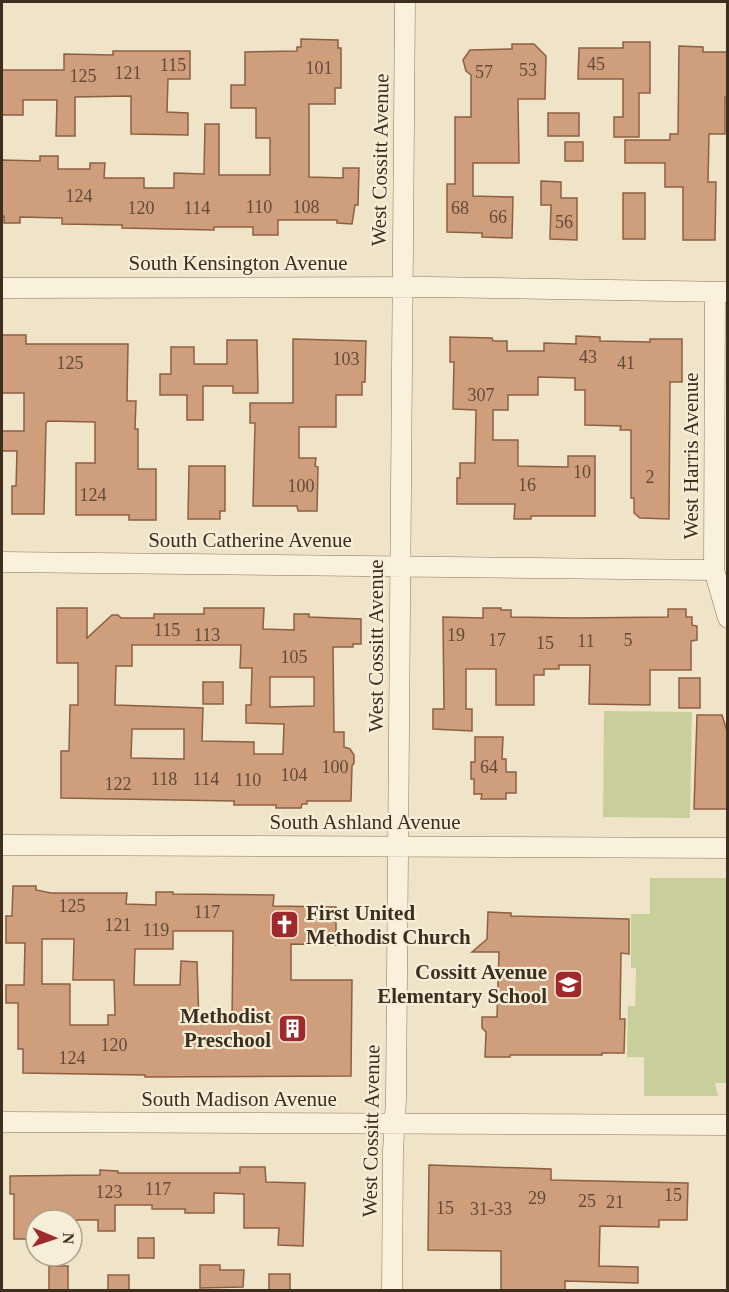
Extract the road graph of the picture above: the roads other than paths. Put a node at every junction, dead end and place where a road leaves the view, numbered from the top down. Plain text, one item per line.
1 (405, 2) edge
2 (403, 287) junction
3 (2, 288) edge
4 (721, 292) edge
5 (2, 562) edge
6 (400, 565) junction
7 (714, 570) junction
8 (728, 618) edge
9 (2, 845) edge
10 (398, 846) junction
11 (728, 848) edge
12 (2, 1122) edge
13 (395, 1124) junction
14 (728, 1125) edge
15 (392, 1290) edge

1 - 2 street, West Cossitt Avenue
2 - 3 street, South Kensington Avenue
2 - 4 street, South Kensington Avenue
2 - 6 street, West Cossitt Avenue
4 - 7 street, West Harris Avenue
5 - 6 street, South Catherine Avenue
6 - 7 street, South Catherine Avenue
6 - 10 street, West Cossitt Avenue
7 - 8 street, West Harris Avenue
9 - 10 street, South Ashland Avenue
10 - 11 street, South Ashland Avenue
10 - 13 street, West Cossitt Avenue
12 - 13 street, South Madison Avenue
13 - 14 street, South Madison Avenue
13 - 15 street, West Cossitt Avenue

